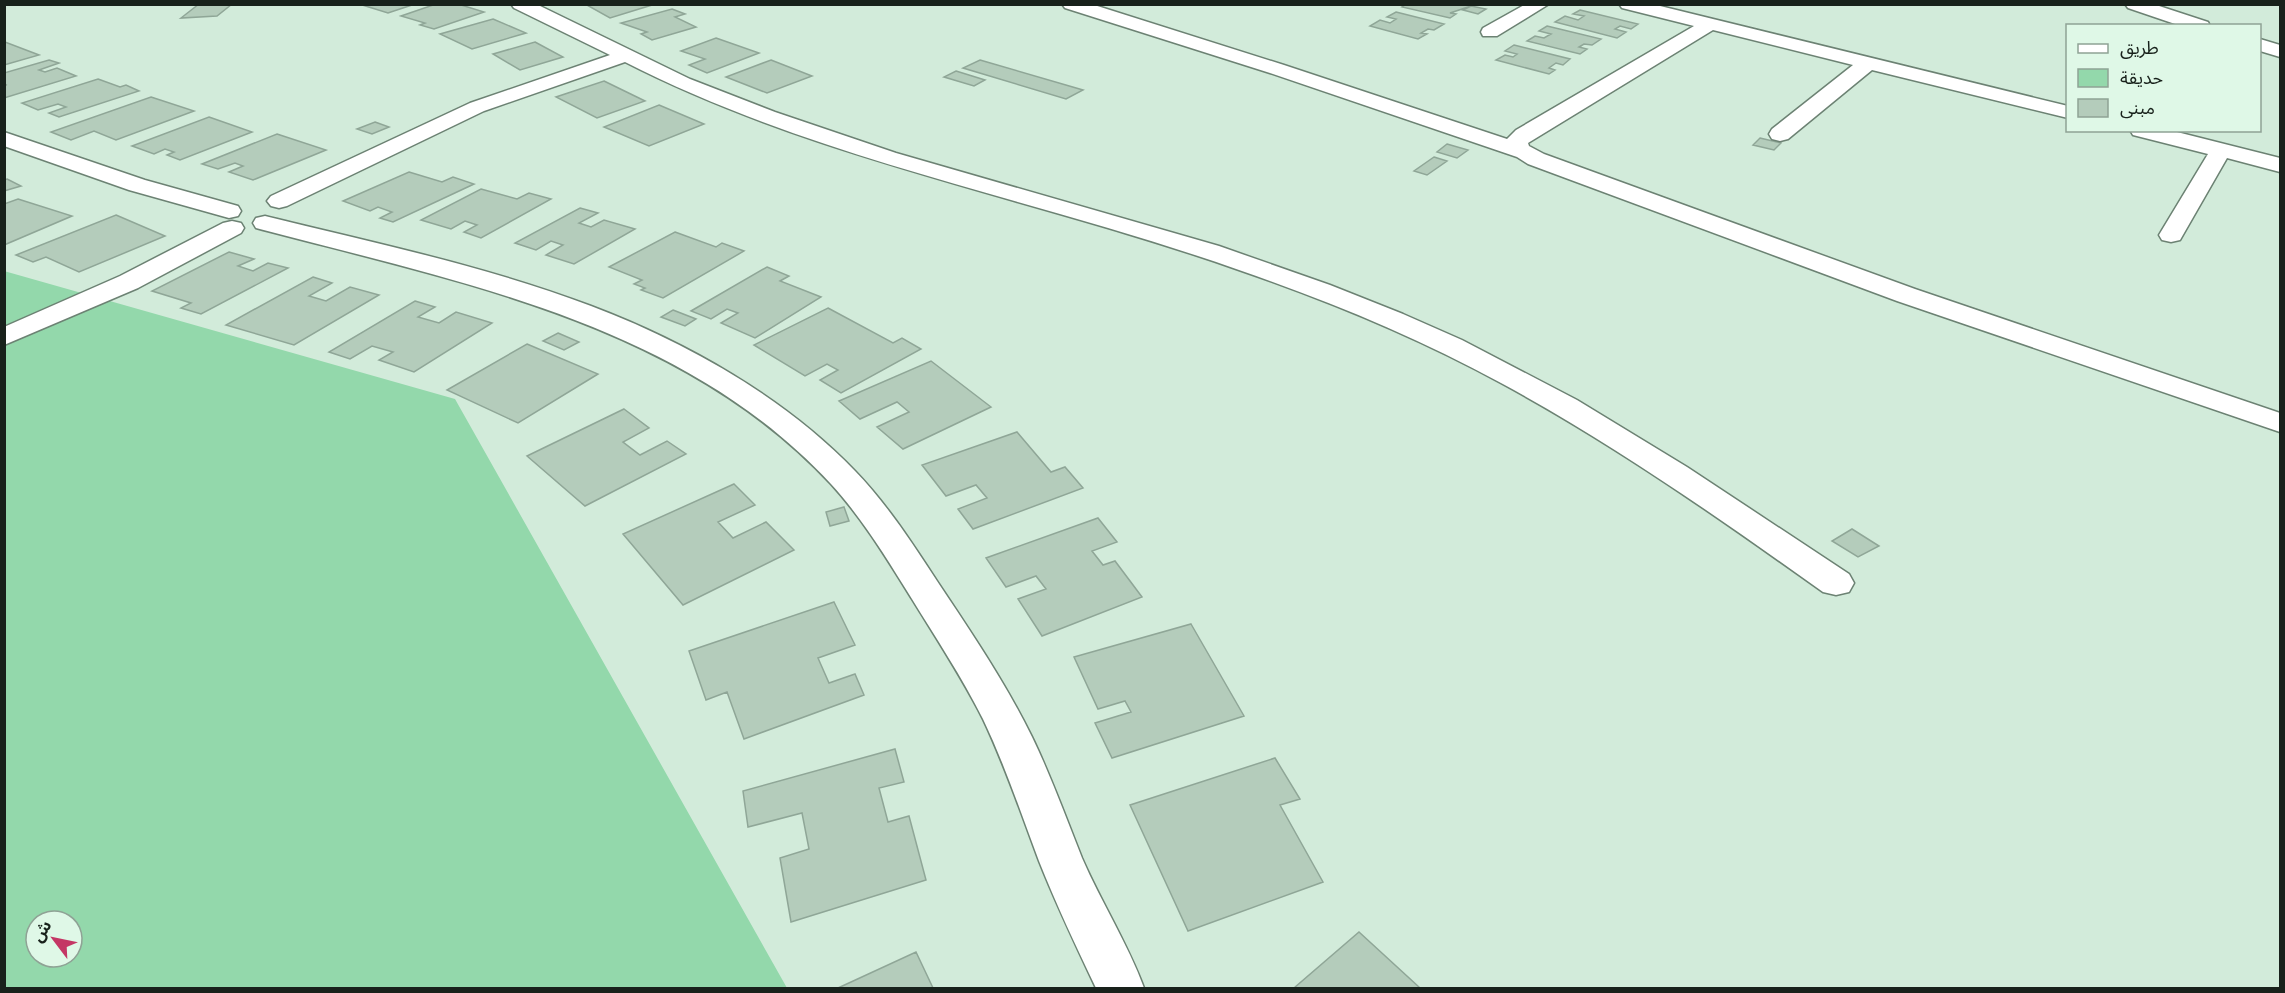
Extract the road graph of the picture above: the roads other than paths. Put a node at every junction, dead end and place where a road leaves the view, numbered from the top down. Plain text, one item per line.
1 (520, 4) edge
2 (1071, 4) edge
3 (1540, 4) edge
4 (1628, 4) edge
5 (2134, 4) edge
6 (1710, 24) junction
7 (2195, 24) edge
8 (1490, 32) dead end
9 (2261, 46) edge
10 (2280, 51) edge
11 (627, 55) junction
12 (1868, 63) junction
13 (2066, 112) edge
14 (2149, 132) edge
15 (1780, 134) dead end
16 (4, 138) edge
17 (2221, 150) junction
18 (1523, 152) junction
19 (2280, 165) edge
20 (272, 212) junction
21 (230, 219) junction
22 (2170, 236) dead end
23 (4, 337) edge
24 (2280, 423) edge
25 (1836, 583) dead end
26 (1120, 988) edge

1 - 11 street
2 - 18 street
3 - 8 street
4 - 6 street
5 - 7 street
6 - 12 street
6 - 18 street
9 - 10 street
11 - 20 street
11 - 25 street
12 - 13 street
12 - 15 street
14 - 17 street
16 - 21 street
17 - 19 street
17 - 22 street
18 - 24 street
20 - 21 street
20 - 26 street
21 - 23 street

